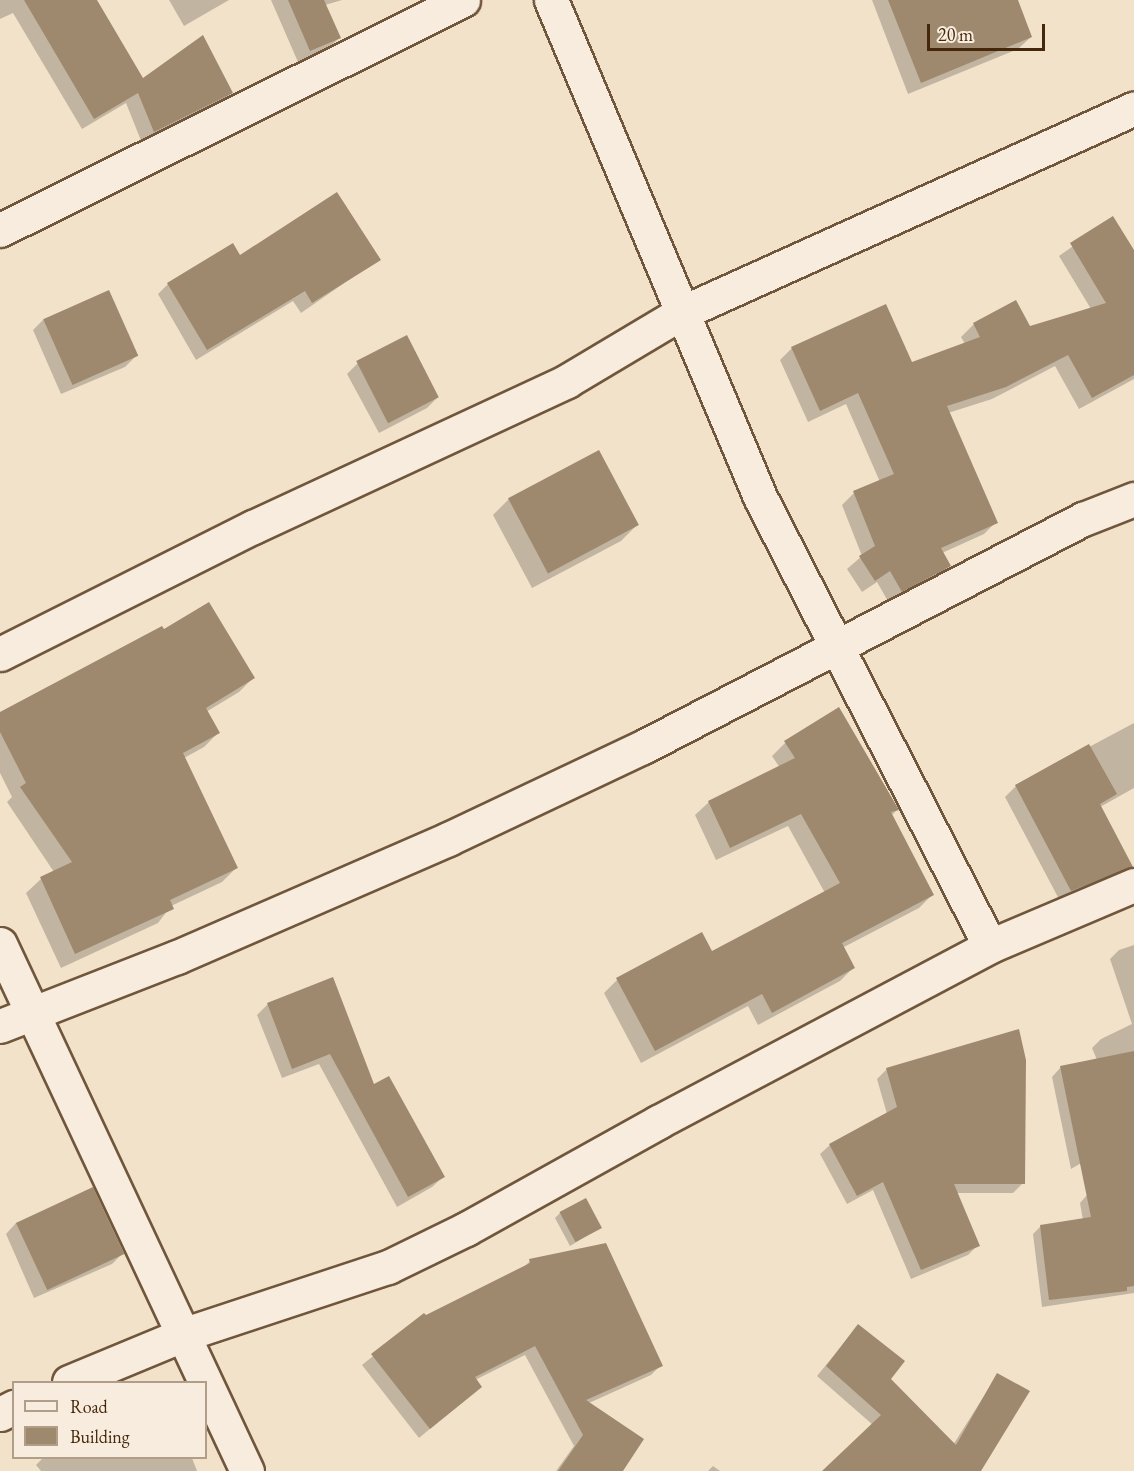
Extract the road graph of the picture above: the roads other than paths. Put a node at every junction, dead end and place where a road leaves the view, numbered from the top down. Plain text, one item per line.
1 (463, 0) edge
2 (550, 0) edge
3 (1134, 108) edge
4 (0, 230) edge
5 (681, 313) junction
6 (1134, 499) edge
7 (838, 644) junction
8 (0, 654) edge
9 (1134, 885) edge
10 (0, 944) edge
11 (990, 946) junction
12 (34, 1011) junction
13 (0, 1026) edge
14 (185, 1334) junction
15 (74, 1381) edge
16 (206, 1381) edge
17 (207, 1383) edge
18 (247, 1471) edge

1 - 4 street
2 - 5 street
3 - 5 street
5 - 7 street
5 - 8 street
6 - 7 street
7 - 11 street
7 - 12 street
9 - 11 street
10 - 12 street
11 - 14 street
12 - 13 street
12 - 14 street
14 - 15 street
14 - 16 street
17 - 18 street

